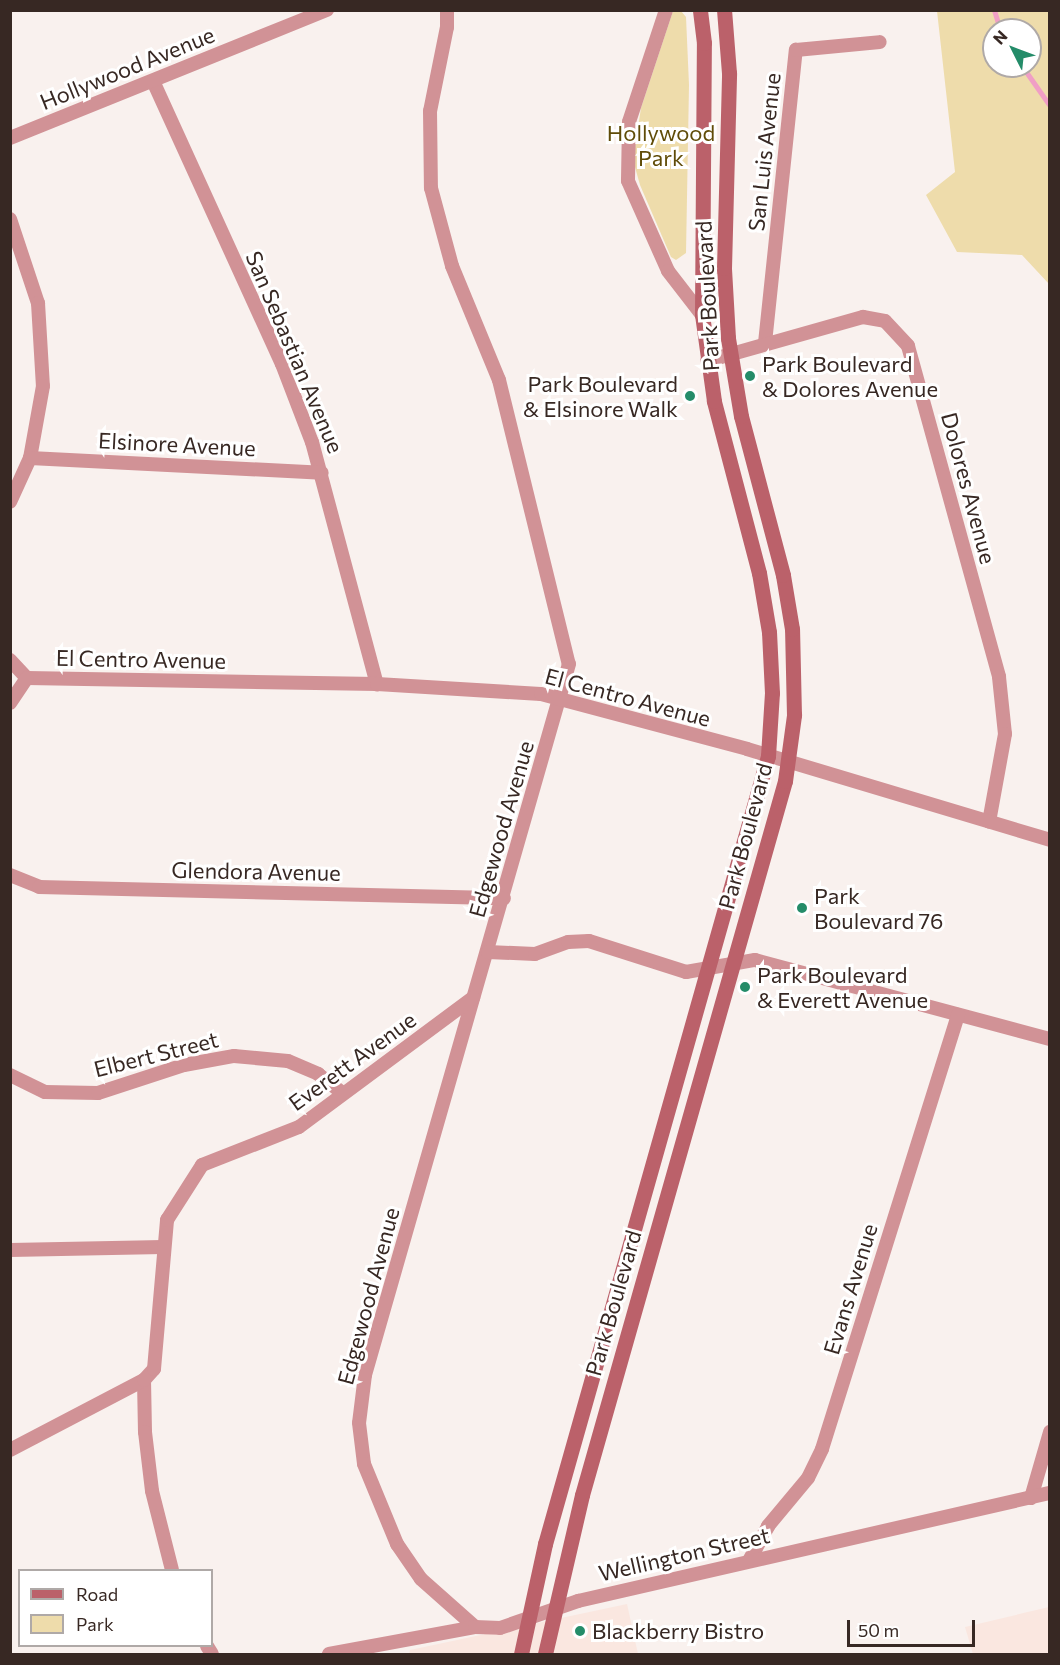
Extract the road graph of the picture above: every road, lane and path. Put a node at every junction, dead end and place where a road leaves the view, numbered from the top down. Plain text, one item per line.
1 (327, 10) edge
2 (447, 10) edge
3 (666, 10) edge
4 (700, 10) edge
5 (724, 10) edge
6 (880, 42) dead end
7 (153, 81) junction
8 (10, 138) edge
9 (10, 219) edge
10 (702, 315) junction
11 (765, 343) junction
12 (730, 354) junction
13 (707, 361) junction
14 (30, 458) junction
15 (322, 473) junction
16 (10, 502) edge
17 (10, 660) edge
18 (27, 678) junction
19 (377, 684) junction
20 (560, 700) junction
21 (10, 703) edge
22 (768, 756) junction
23 (789, 762) junction
24 (989, 822) junction
25 (1050, 840) edge
26 (10, 875) edge
27 (504, 898) junction
28 (488, 952) junction
29 (734, 964) junction
30 (711, 968) junction
31 (473, 998) junction
32 (958, 1015) junction
33 (1050, 1039) edge
34 (10, 1076) edge
35 (342, 1093) junction
36 (163, 1247) junction
37 (10, 1250) edge
38 (144, 1380) junction
39 (1050, 1432) edge
40 (10, 1450) edge
41 (1050, 1493) edge
42 (1031, 1498) junction
43 (750, 1559) junction
44 (172, 1569) edge
45 (553, 1610) junction
46 (528, 1619) junction
47 (475, 1627) junction
48 (329, 1654) edge
49 (521, 1654) edge
50 (544, 1654) edge

1 - 7 street, Hollywood Avenue
2 - 20 street, Edgewood Avenue
3 - 10 street, Park Boulevard
4 - 10 main road, Park Boulevard
5 - 12 main road, Park Boulevard
6 - 11 street, San Luis Avenue
7 - 8 street, Hollywood Avenue
7 - 15 street, San Sebastian Avenue
9 - 14 street
10 - 13 main road, Park Boulevard
11 - 12 street, Dolores Avenue
11 - 24 street, Dolores Avenue
12 - 13 street, Dolores Avenue
12 - 23 main road, Park Boulevard
13 - 22 main road, Park Boulevard
14 - 15 street, Elsinore Avenue
14 - 16 street
15 - 19 street, San Sebastian Avenue
17 - 18 street, El Centro Avenue
18 - 19 street, El Centro Avenue
18 - 21 street
19 - 20 street, El Centro Avenue
20 - 22 street, El Centro Avenue
20 - 27 street, Edgewood Avenue
22 - 23 street, El Centro Avenue
22 - 30 main road, Park Boulevard
23 - 24 street, El Centro Avenue
23 - 29 main road, Park Boulevard
24 - 25 street, El Centro Avenue
26 - 27 street, Glendora Avenue
27 - 28 street, Edgewood Avenue
28 - 30 street
28 - 31 street, Edgewood Avenue
29 - 30 street
29 - 32 street
29 - 45 main road, Park Boulevard
30 - 46 main road, Park Boulevard
31 - 35 street, Everett Avenue
31 - 47 street, Edgewood Avenue
32 - 33 street
32 - 43 street, Evans Avenue
34 - 35 street, Elbert Street
35 - 36 street, Everett Avenue
36 - 37 street
36 - 38 street, Everett Avenue
38 - 40 street
38 - 44 street
39 - 42 street
41 - 42 street, Wellington Street
42 - 43 street, Wellington Street
43 - 45 street, Wellington Street
45 - 46 street, Wellington Street
45 - 50 main road, Park Boulevard
46 - 47 street, Wellington Street
46 - 49 main road, Park Boulevard
47 - 48 street, Wellington Street

